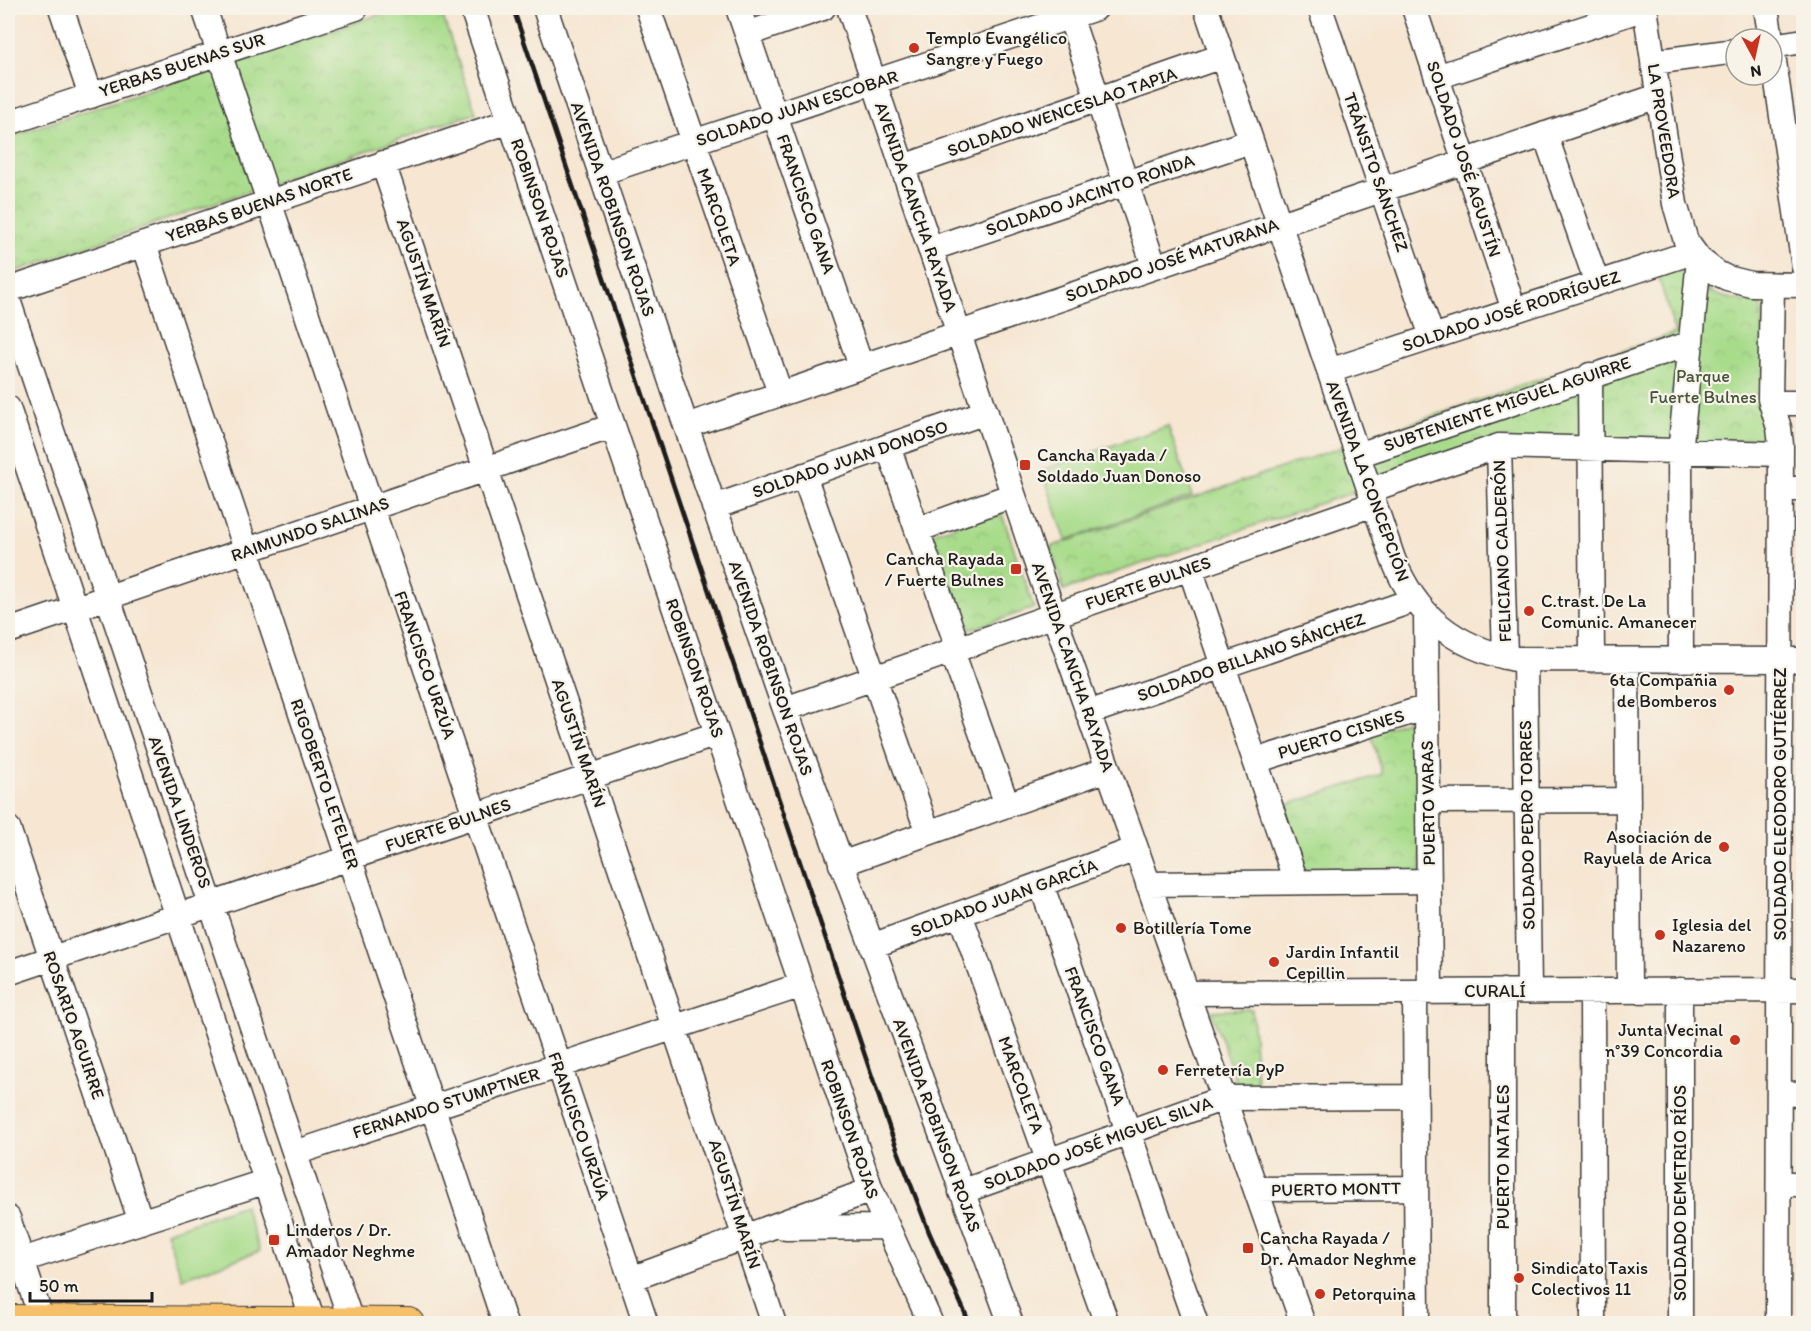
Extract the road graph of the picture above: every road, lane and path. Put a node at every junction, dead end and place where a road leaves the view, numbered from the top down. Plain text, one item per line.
1 (61, 8) edge
2 (204, 8) edge
3 (472, 8) edge
4 (545, 8) edge
5 (648, 8) edge
6 (738, 8) edge
7 (823, 8) edge
8 (849, 8) edge
9 (1096, 8) edge
10 (1206, 8) edge
11 (1320, 8) edge
12 (1414, 8) edge
13 (1645, 8) edge
14 (1766, 8) edge
15 (341, 10) edge
16 (1070, 16) junction
17 (1769, 27) edge
18 (747, 34) junction
19 (1803, 41) edge
20 (1784, 45) edge
21 (219, 53) junction
22 (1724, 53) edge
23 (1222, 56) junction
24 (1653, 62) junction
25 (1437, 77) junction
26 (874, 82) junction
27 (1778, 87) edge
28 (91, 96) junction
29 (1658, 96) junction
30 (1098, 99) junction
31 (775, 115) junction
32 (510, 121) junction
33 (8, 123) edge
34 (1545, 134) junction
35 (1251, 141) junction
36 (694, 142) junction
37 (1465, 160) junction
38 (383, 163) junction
39 (903, 167) junction
40 (600, 173) junction
41 (1126, 183) junction
42 (1382, 189) junction
43 (269, 202) junction
44 (1279, 224) junction
45 (144, 244) junction
46 (930, 249) junction
47 (1696, 255) junction
48 (1154, 266) junction
49 (1803, 267) edge
50 (1597, 283) junction
51 (1772, 285) junction
52 (1803, 285) edge
53 (8, 290) edge
54 (8, 300) edge
55 (1514, 310) junction
56 (958, 332) junction
57 (1432, 337) junction
58 (1691, 343) junction
59 (861, 366) junction
60 (1329, 371) junction
61 (1590, 375) junction
62 (780, 393) junction
63 (1771, 403) junction
64 (1803, 403) edge
65 (8, 408) edge
66 (986, 412) junction
67 (613, 426) junction
68 (686, 426) junction
69 (888, 446) junction
70 (1499, 446) junction
71 (1591, 450) junction
72 (1680, 453) junction
73 (1781, 454) junction
74 (1358, 455) junction
75 (487, 469) junction
76 (804, 475) junction
77 (1792, 489) edge
78 (1013, 495) junction
79 (1372, 497) junction
80 (714, 507) junction
81 (372, 508) junction
82 (917, 530) junction
83 (246, 550) junction
84 (1190, 568) junction
85 (108, 597) junction
86 (1420, 607) junction
87 (75, 608) junction
88 (1054, 615) junction
89 (8, 631) edge
90 (955, 650) junction
91 (1515, 658) junction
92 (1592, 660) junction
93 (1627, 660) junction
94 (1681, 660) junction
95 (1792, 660) edge
96 (1223, 666) junction
97 (874, 678) junction
98 (1427, 707) junction
99 (785, 709) junction
100 (1088, 712) junction
101 (717, 734) junction
102 (1255, 761) junction
103 (1108, 769) junction
104 (591, 777) junction
105 (1628, 800) junction
106 (1428, 801) junction
107 (1527, 801) junction
108 (1007, 805) junction
109 (475, 816) junction
110 (8, 828) edge
111 (928, 833) junction
112 (1136, 849) junction
113 (350, 858) junction
114 (841, 864) junction
115 (1428, 880) junction
116 (1296, 882) junction
117 (1041, 884) junction
118 (1148, 884) junction
119 (212, 905) junction
120 (960, 914) junction
121 (178, 916) junction
122 (872, 946) junction
123 (52, 958) junction
124 (8, 973) edge
125 (801, 986) junction
126 (1680, 990) junction
127 (1779, 990) junction
128 (1803, 990) edge
129 (1503, 991) junction
130 (1529, 991) junction
131 (1592, 991) junction
132 (1629, 991) junction
133 (1422, 992) junction
134 (1187, 993) junction
135 (675, 1027) junction
136 (559, 1065) junction
137 (1779, 1093) junction
138 (1803, 1094) edge
139 (1416, 1097) junction
140 (1224, 1098) junction
141 (433, 1107) junction
142 (1129, 1132) junction
143 (295, 1153) junction
144 (1048, 1161) junction
145 (267, 1181) junction
146 (1779, 1184) junction
147 (1803, 1184) edge
148 (1416, 1188) junction
149 (1256, 1189) junction
150 (871, 1191) junction
151 (961, 1191) junction
152 (8, 1218) edge
153 (141, 1222) junction
154 (886, 1227) junction
155 (769, 1228) junction
156 (746, 1237) junction
157 (22, 1260) junction
158 (631, 1279) junction
159 (8, 1321) edge
160 (42, 1321) junction
161 (314, 1323) edge
162 (352, 1323) edge
163 (408, 1323) edge
164 (505, 1323) edge
165 (646, 1323) edge
166 (774, 1323) edge
167 (931, 1323) edge
168 (1011, 1323) edge
169 (1107, 1323) edge
170 (1196, 1323) edge
171 (1304, 1323) edge
172 (1418, 1323) edge
173 (1503, 1323) edge
174 (1593, 1323) edge
175 (1680, 1323) edge
176 (1778, 1323) edge

1 - 28 street
2 - 21 street, FRANCISCO URZÚA
3 - 32 street, ROBINSON ROJAS
4 - 40 street, AVENIDA ROBINSON ROJAS
5 - 36 street, MARCOLETA
6 - 18 street, FRANCISCO GANA
7 - 18 street
8 - 26 street, AVENIDA CANCHA RAYADA
9 - 16 street, SOLDADO JUAN ESCOBAR
10 - 23 street, AVENIDA LA CONCEPCIÓN
11 - 42 street, TRÁNSITO SÁNCHEZ
12 - 25 street, SOLDADO JOSÉ AGUSTÍN
13 - 24 street, LA PROVEEDORA
13 - 25 street
14 - 17 street
15 - 21 street, YERBAS BUENAS SUR
16 - 26 street, SOLDADO JUAN ESCOBAR
16 - 30 street
18 - 31 street, FRANCISCO GANA
19 - 20 street
21 - 28 street, YERBAS BUENAS SUR
21 - 43 street, FRANCISCO URZÚA
22 - 24 street
23 - 30 street, SOLDADO WENCESLAO TAPIA
23 - 35 street, AVENIDA LA CONCEPCIÓN
24 - 29 street, LA PROVEEDORA
25 - 37 street, SOLDADO JOSÉ AGUSTÍN
26 - 31 street, SOLDADO JUAN ESCOBAR
26 - 39 street, AVENIDA CANCHA RAYADA
27 - 49 street
28 - 33 street, YERBAS BUENAS SUR
29 - 34 street, SOLDADO JOSÉ MATURANA
29 - 47 street, LA PROVEEDORA
30 - 39 street, SOLDADO WENCESLAO TAPIA
30 - 41 street
31 - 36 street, SOLDADO JUAN ESCOBAR
31 - 59 street, FRANCISCO GANA
32 - 38 street, YERBAS BUENAS NORTE
32 - 67 street, ROBINSON ROJAS
34 - 37 street, SOLDADO JOSÉ MATURANA
34 - 50 street
35 - 41 street, SOLDADO JACINTO RONDA
35 - 44 street, AVENIDA LA CONCEPCIÓN
36 - 40 street, SOLDADO JUAN ESCOBAR
36 - 62 street, MARCOLETA
37 - 42 street, SOLDADO JOSÉ MATURANA
37 - 55 street, SOLDADO JOSÉ AGUSTÍN
38 - 43 street, YERBAS BUENAS NORTE
38 - 75 street, AGUSTÍN MARÍN
39 - 46 street, AVENIDA CANCHA RAYADA
40 - 68 street, AVENIDA ROBINSON ROJAS
41 - 46 street, SOLDADO JACINTO RONDA
41 - 48 street
42 - 44 street, SOLDADO JOSÉ MATURANA
42 - 57 street, TRÁNSITO SÁNCHEZ
43 - 45 street, YERBAS BUENAS NORTE
43 - 81 street, FRANCISCO URZÚA
44 - 48 street, SOLDADO JOSÉ MATURANA
44 - 60 street, AVENIDA LA CONCEPCIÓN
45 - 53 street, YERBAS BUENAS NORTE
45 - 83 street, RIGOBERTO LETELIER
46 - 56 street, AVENIDA CANCHA RAYADA
47 - 50 street, SOLDADO JOSÉ RODRÍGUEZ
47 - 51 street
47 - 58 street
48 - 56 street, SOLDADO JOSÉ MATURANA
50 - 55 street, SOLDADO JOSÉ RODRÍGUEZ
51 - 52 street
51 - 63 street, SOLDADO ELEODORO GUTIÉRREZ
54 - 85 street, AVENIDA LINDEROS
55 - 57 street, SOLDADO JOSÉ RODRÍGUEZ
56 - 59 street, SOLDADO JOSÉ MATURANA
56 - 66 street, AVENIDA CANCHA RAYADA
57 - 60 street, SOLDADO JOSÉ RODRÍGUEZ
58 - 61 street, SUBTENIENTE MIGUEL AGUIRRE
58 - 72 street
59 - 62 street, SOLDADO JOSÉ MATURANA
60 - 74 street, AVENIDA LA CONCEPCIÓN
61 - 71 street
61 - 74 street, SUBTENIENTE MIGUEL AGUIRRE
62 - 68 street, SOLDADO JOSÉ MATURANA
63 - 64 street
63 - 73 street, SOLDADO ELEODORO GUTIÉRREZ
65 - 87 street, AVENIDA LINDEROS
66 - 69 street, SOLDADO JUAN DONOSO
66 - 78 street, AVENIDA CANCHA RAYADA
67 - 75 street, RAIMUNDO SALINAS
67 - 101 street, ROBINSON ROJAS
68 - 80 street, AVENIDA ROBINSON ROJAS
69 - 76 street, SOLDADO JUAN DONOSO
69 - 82 street
70 - 71 street, SUBTENIENTE MIGUEL AGUIRRE
70 - 79 street, SUBTENIENTE MIGUEL AGUIRRE
70 - 91 street, FELICIANO CALDERÓN
71 - 72 street, SUBTENIENTE MIGUEL AGUIRRE
71 - 92 street
72 - 73 street, SUBTENIENTE MIGUEL AGUIRRE
72 - 94 street
73 - 77 street, SOLDADO ELEODORO GUTIÉRREZ
74 - 79 street, AVENIDA LA CONCEPCIÓN
75 - 81 street, RAIMUNDO SALINAS
75 - 104 street, AGUSTÍN MARÍN
76 - 80 street, SOLDADO JUAN DONOSO
76 - 97 street
77 - 95 street, SOLDADO ELEODORO GUTIÉRREZ
78 - 82 street
78 - 88 street, AVENIDA CANCHA RAYADA
79 - 84 street, FUERTE BULNES
79 - 86 street, AVENIDA LA CONCEPCIÓN
80 - 99 street, AVENIDA ROBINSON ROJAS
81 - 83 street, RAIMUNDO SALINAS
81 - 109 street, FRANCISCO URZÚA
82 - 90 street
83 - 85 street, RAIMUNDO SALINAS
83 - 113 street, RIGOBERTO LETELIER
84 - 88 street, FUERTE BULNES
84 - 96 street
85 - 87 street, RAIMUNDO SALINAS
85 - 119 street, AVENIDA LINDEROS
86 - 91 street, AVENIDA LA CONCEPCIÓN
86 - 96 street, SOLDADO BILLANO SÁNCHEZ
86 - 98 street, PUERTO VARAS
87 - 89 street, RAIMUNDO SALINAS
87 - 121 street, AVENIDA LINDEROS
88 - 90 street, FUERTE BULNES
88 - 100 street, AVENIDA CANCHA RAYADA
90 - 97 street, FUERTE BULNES
90 - 108 street
91 - 92 street, AVENIDA LA CONCEPCIÓN
91 - 107 street, SOLDADO PEDRO TORRES
92 - 93 street, AVENIDA LA CONCEPCIÓN
93 - 94 street, AVENIDA LA CONCEPCIÓN
93 - 105 street
94 - 95 street, AVENIDA LA CONCEPCIÓN
95 - 127 street, SOLDADO ELEODORO GUTIÉRREZ
96 - 100 street, SOLDADO BILLANO SÁNCHEZ
96 - 102 street
97 - 99 street, FUERTE BULNES
97 - 111 street
98 - 102 street, PUERTO CISNES
98 - 106 street, PUERTO VARAS
99 - 114 street, AVENIDA ROBINSON ROJAS
100 - 103 street, AVENIDA CANCHA RAYADA
101 - 104 street, FUERTE BULNES
101 - 125 street, ROBINSON ROJAS
102 - 116 street
103 - 108 street
103 - 112 street, AVENIDA CANCHA RAYADA
104 - 109 street, FUERTE BULNES
104 - 135 street, AGUSTÍN MARÍN
105 - 107 street
105 - 132 street
106 - 107 street
106 - 115 street, PUERTO VARAS
107 - 130 street, SOLDADO PEDRO TORRES
108 - 111 street
109 - 113 street, FUERTE BULNES
109 - 136 street, FRANCISCO URZÚA
110 - 123 street, ROSARIO AGUIRRE
111 - 114 street
112 - 117 street, SOLDADO JUAN GARCÍA
112 - 118 street, AVENIDA CANCHA RAYADA
113 - 119 street, FUERTE BULNES
113 - 141 street, RIGOBERTO LETELIER
114 - 122 street, AVENIDA ROBINSON ROJAS
115 - 116 street
115 - 133 street, PUERTO VARAS
116 - 118 street
117 - 120 street, SOLDADO JUAN GARCÍA
117 - 142 street, FRANCISCO GANA
118 - 134 street, AVENIDA CANCHA RAYADA
119 - 121 street, FUERTE BULNES
119 - 143 street, AVENIDA LINDEROS
120 - 122 street, SOLDADO JUAN GARCÍA
120 - 144 street, MARCOLETA
121 - 123 street, FUERTE BULNES
121 - 145 street, AVENIDA LINDEROS
122 - 151 street, AVENIDA ROBINSON ROJAS
123 - 124 street, FUERTE BULNES
123 - 153 street, ROSARIO AGUIRRE
125 - 135 street, FERNANDO STUMPTNER
125 - 150 street, ROBINSON ROJAS
126 - 127 street, CURALÍ
126 - 132 street, CURALÍ
126 - 175 street, SOLDADO DEMETRIO RÍOS
127 - 128 street, CURALÍ
127 - 137 street, SOLDADO ELEODORO GUTIÉRREZ
129 - 130 street, CURALÍ
129 - 133 street, CURALÍ
129 - 173 street, PUERTO NATALES
130 - 131 street, CURALÍ
131 - 132 street, CURALÍ
131 - 174 street
133 - 134 street, CURALÍ
133 - 139 street, PUERTO VARAS
134 - 140 street, AVENIDA CANCHA RAYADA
135 - 136 street, FERNANDO STUMPTNER
135 - 156 street, AGUSTÍN MARÍN
136 - 141 street, FERNANDO STUMPTNER
136 - 158 street, FRANCISCO URZÚA
137 - 138 street
137 - 146 street, SOLDADO ELEODORO GUTIÉRREZ
139 - 140 street, SOLDADO JOSÉ MIGUEL SILVA
139 - 148 street, PUERTO VARAS
140 - 142 street, SOLDADO JOSÉ MIGUEL SILVA
140 - 149 street, AVENIDA CANCHA RAYADA
141 - 143 street, FERNANDO STUMPTNER
141 - 164 street, RIGOBERTO LETELIER
142 - 144 street, SOLDADO JOSÉ MIGUEL SILVA
142 - 170 street, FRANCISCO GANA
143 - 162 street, AVENIDA LINDEROS
144 - 151 street, SOLDADO JOSÉ MIGUEL SILVA
144 - 169 street, MARCOLETA
145 - 153 street
145 - 161 street, AVENIDA LINDEROS
146 - 147 street
146 - 176 street, SOLDADO ELEODORO GUTIÉRREZ
148 - 149 street, PUERTO MONTT
148 - 172 street, PUERTO VARAS
149 - 171 street, AVENIDA CANCHA RAYADA
150 - 154 street, ROBINSON ROJAS
150 - 155 street
151 - 168 street, AVENIDA ROBINSON ROJAS
152 - 157 street
153 - 157 street
154 - 155 street
154 - 167 street, ROBINSON ROJAS
155 - 156 street
156 - 158 street
156 - 166 street, AGUSTÍN MARÍN
157 - 160 street
158 - 165 street, FRANCISCO URZÚA
159 - 160 main road
160 - 161 main road
161 - 162 main road
162 - 163 main road

